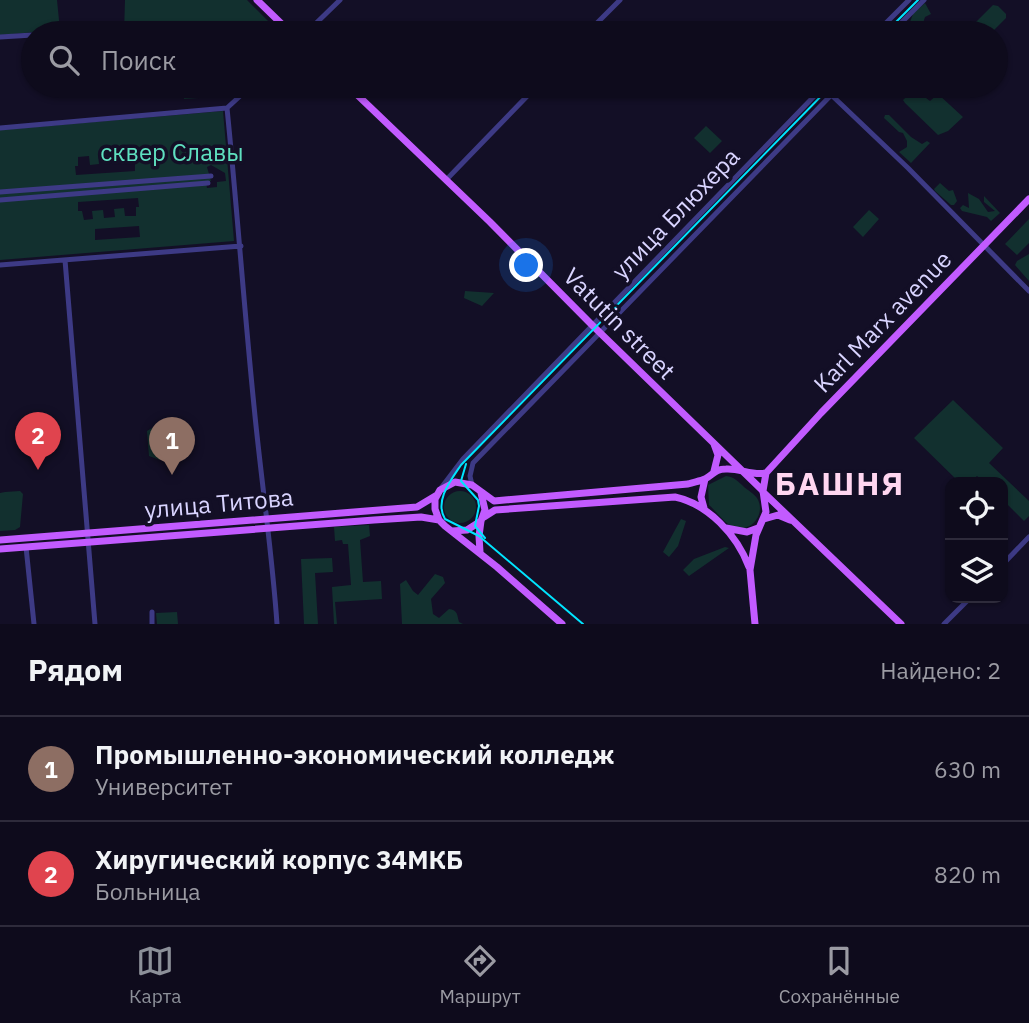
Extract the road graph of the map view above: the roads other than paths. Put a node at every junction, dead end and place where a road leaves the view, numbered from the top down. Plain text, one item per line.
1 (257, 0) edge
2 (340, 0) edge
3 (620, 0) edge
4 (909, 0) edge
5 (924, 0) edge
6 (279, 21) edge
7 (318, 21) edge
8 (599, 21) edge
9 (888, 21) edge
10 (903, 21) edge
11 (21, 36) edge
12 (0, 37) edge
13 (238, 98) edge
14 (361, 98) edge
15 (525, 98) edge
16 (813, 98) edge
17 (829, 98) edge
18 (835, 98) edge
19 (227, 108) junction
20 (0, 128) edge
21 (446, 180) junction
22 (0, 192) edge
23 (0, 200) edge
24 (1029, 200) edge
25 (985, 245) junction
26 (241, 246) junction
27 (65, 260) junction
28 (0, 265) edge
29 (1029, 291) edge
30 (592, 325) junction
31 (600, 333) junction
32 (712, 440) junction
33 (714, 471) junction
34 (744, 472) junction
35 (766, 473) junction
36 (705, 479) junction
37 (472, 485) junction
38 (763, 491) junction
39 (438, 492) junction
40 (480, 492) junction
41 (704, 509) junction
42 (482, 519) junction
43 (764, 519) junction
44 (439, 520) junction
45 (794, 522) junction
46 (267, 523) junction
47 (724, 527) junction
48 (759, 527) junction
49 (452, 531) junction
50 (1029, 537) edge
51 (87, 538) junction
52 (0, 540) edge
53 (26, 547) junction
54 (0, 549) edge
55 (480, 552) junction
56 (1008, 559) edge
57 (750, 570) junction
58 (965, 603) edge
59 (152, 612) dead end
60 (34, 624) edge
61 (95, 624) edge
62 (152, 624) edge
63 (277, 624) edge
64 (562, 624) edge
65 (755, 624) edge
66 (901, 624) edge
67 (944, 624) edge

1 - 6 main road
2 - 7 street
3 - 8 street
4 - 9 street
5 - 10 street
11 - 12 street
13 - 19 street
14 - 21 main road, Vatutin street
15 - 21 street
16 - 30 street, улица Блюхера
17 - 31 street, улица Блюхера
18 - 25 street
19 - 20 street
19 - 26 street
21 - 30 main road, Vatutin street
22 - 23 street
24 - 25 main road, Karl Marx avenue
25 - 29 street
25 - 35 main road, Karl Marx avenue
26 - 27 street
26 - 46 street
27 - 28 street
27 - 51 street
30 - 31 main road, Vatutin street
30 - 39 street, улица Блюхера
31 - 32 main road, Vatutin street
31 - 37 street, улица Блюхера
32 - 33 main road
32 - 34 main road, Vatutin street
33 - 34 main road
33 - 36 main road
34 - 35 main road
34 - 38 main road
35 - 38 main road
36 - 40 main road
36 - 41 main road
37 - 39 main road
37 - 40 main road
38 - 43 main road
38 - 45 main road
39 - 44 main road
39 - 46 main road, улица Титова
40 - 42 main road
41 - 42 main road
41 - 47 main road
42 - 49 main road
42 - 55 main road
43 - 45 main road
43 - 48 main road
44 - 46 main road, улица Титова
44 - 49 main road
45 - 66 main road
46 - 51 main road, улица Титова
46 - 63 street
47 - 48 main road
47 - 57 main road
48 - 57 main road
49 - 55 main road
50 - 56 street
51 - 52 main road, улица Титова
51 - 53 main road, улица Титова
51 - 61 street
53 - 54 main road, улица Титова
53 - 60 street
55 - 64 main road
57 - 65 main road
58 - 67 street
59 - 62 street

